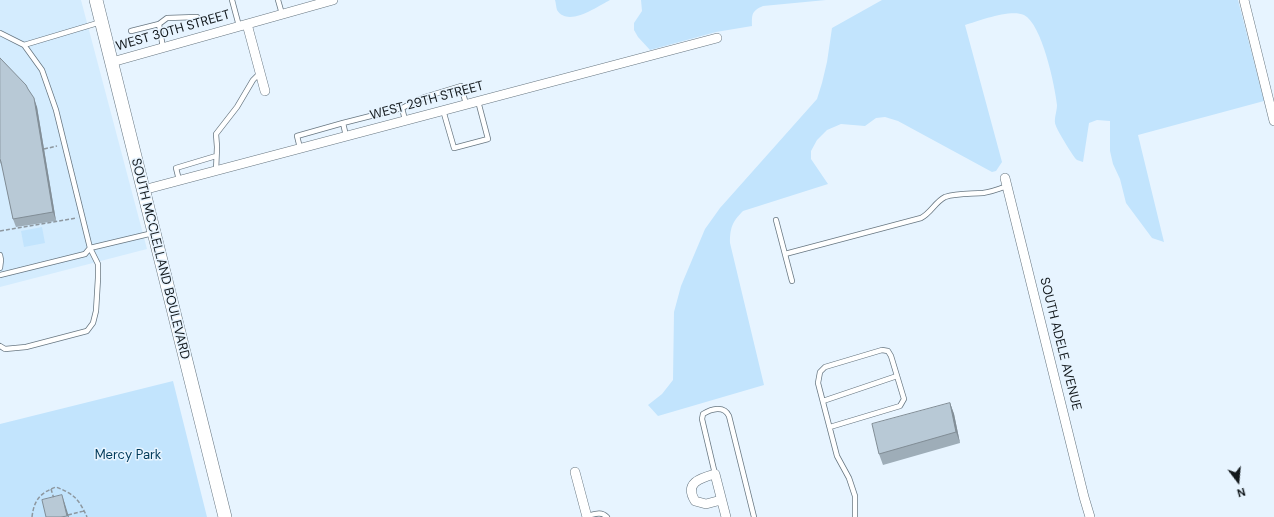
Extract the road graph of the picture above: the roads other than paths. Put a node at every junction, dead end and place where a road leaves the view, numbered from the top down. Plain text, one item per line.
1 (96, 0) edge
2 (232, 0) edge
3 (278, 0) edge
4 (333, 0) edge
5 (1244, 0) edge
6 (282, 14) junction
7 (197, 16) dead end
8 (101, 22) junction
9 (159, 24) junction
10 (243, 25) junction
11 (131, 31) dead end
12 (0, 33) edge
13 (718, 38) dead end
14 (24, 45) junction
15 (163, 48) junction
16 (112, 62) junction
17 (260, 73) junction
18 (265, 91) dead end
19 (478, 101) junction
20 (466, 104) junction
21 (402, 108) junction
22 (443, 110) junction
23 (405, 120) junction
24 (1274, 121) edge
25 (343, 123) junction
26 (346, 136) junction
27 (300, 148) junction
28 (216, 156) junction
29 (216, 171) junction
30 (179, 180) junction
31 (1006, 182) joint
32 (143, 190) junction
33 (776, 220) dead end
34 (154, 233) junction
35 (90, 248) junction
36 (785, 254) junction
37 (0, 255) edge
38 (0, 268) edge
39 (0, 275) edge
40 (792, 281) dead end
41 (0, 346) edge
42 (897, 376) junction
43 (823, 401) junction
44 (830, 427) junction
45 (575, 472) dead end
46 (714, 474) junction
47 (721, 500) junction
48 (587, 516) edge
49 (225, 517) edge
50 (607, 517) edge
51 (726, 517) edge
52 (754, 517) edge
53 (855, 517) edge
54 (1090, 517) edge

1 - 8 main road, SOUTH MCCLELLAND BOULEVARD
2 - 10 lane
3 - 6 lane
4 - 6 street, WEST 30TH STREET
5 - 24 street
6 - 10 street, WEST 30TH STREET
7 - 9 lane
8 - 14 lane
8 - 16 main road, SOUTH MCCLELLAND BOULEVARD
9 - 11 lane
9 - 15 lane
10 - 15 street, WEST 30TH STREET
10 - 17 street
12 - 14 lane
13 - 19 street, WEST 29TH STREET
14 - 35 lane
15 - 16 street, WEST 30TH STREET
16 - 32 main road, SOUTH MCCLELLAND BOULEVARD
17 - 18 street
17 - 28 lane
19 - 20 street, WEST 29TH STREET
19 - 22 lane
20 - 21 lane
20 - 22 street, WEST 29TH STREET
21 - 23 lane
21 - 25 lane
22 - 23 street, WEST 29TH STREET
23 - 26 street, WEST 29TH STREET
25 - 26 lane
25 - 27 lane
26 - 27 street, WEST 29TH STREET
27 - 29 street, WEST 29TH STREET
28 - 29 lane
28 - 30 lane
29 - 30 street, WEST 29TH STREET
30 - 32 street, WEST 29TH STREET
31 - 36 lane
31 - 54 street, SOUTH ADELE AVENUE
32 - 34 main road, SOUTH MCCLELLAND BOULEVARD
33 - 36 lane
34 - 35 lane
34 - 49 main road, SOUTH MCCLELLAND BOULEVARD
35 - 39 lane
35 - 41 lane
36 - 40 lane
37 - 38 lane
42 - 43 lane
42 - 43 lane
42 - 44 lane
43 - 44 lane
44 - 53 lane
45 - 48 street
46 - 47 street
46 - 47 street
46 - 52 lane
47 - 51 street
48 - 50 lane

